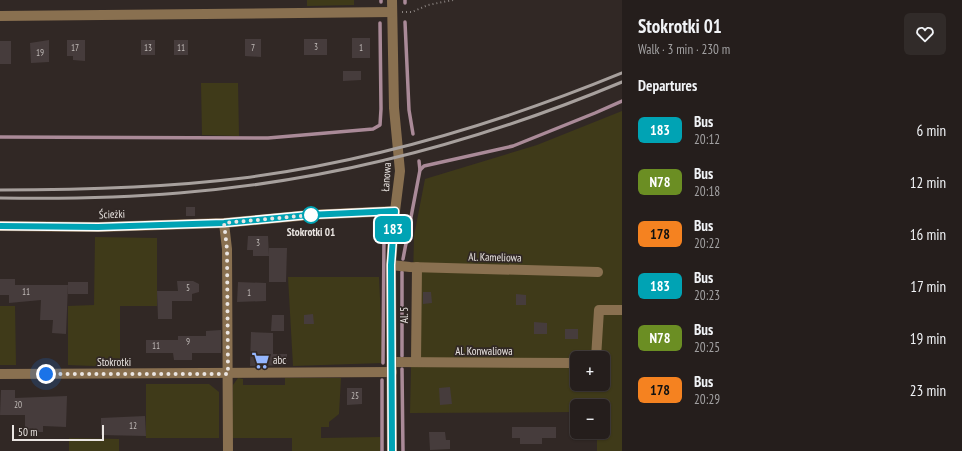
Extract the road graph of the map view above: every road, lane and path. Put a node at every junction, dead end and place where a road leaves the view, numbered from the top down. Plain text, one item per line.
1 (392, 0) edge
2 (452, 0) edge
3 (392, 12) junction
4 (0, 16) edge
5 (395, 211) junction
6 (224, 223) junction
7 (0, 226) edge
8 (391, 265) junction
9 (417, 267) junction
10 (598, 272) dead end
11 (622, 310) edge
12 (596, 351) edge
13 (416, 362) junction
14 (570, 363) edge
15 (392, 367) junction
16 (0, 374) edge
17 (228, 374) junction
18 (228, 451) edge
19 (392, 451) edge

1 - 3 street, Łanowa
2 - 3 path
3 - 4 street
3 - 5 street, Łanowa
5 - 6 street, Ścieżki
5 - 8 street, Łanowa
6 - 7 street, Ścieżki
6 - 17 street
8 - 9 street, Al. Kameliowa
8 - 15 street, Łanowa
9 - 10 street, Al. Kameliowa
9 - 13 street, Al. 5
11 - 12 street
13 - 14 street, Al. Konwaliowa
13 - 15 street, Al. Konwaliowa
15 - 17 street, Stokrotki
15 - 19 street, Łanowa
16 - 17 street, Stokrotki
17 - 18 street

